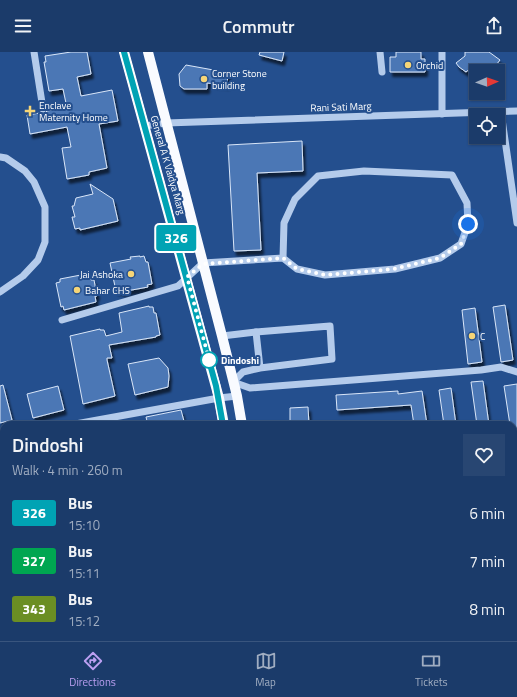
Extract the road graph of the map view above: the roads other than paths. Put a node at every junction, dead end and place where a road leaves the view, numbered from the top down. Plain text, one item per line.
1 (34, 52) edge
2 (124, 52) edge
3 (148, 52) edge
4 (380, 52) edge
5 (442, 52) edge
6 (382, 72) dead end
7 (43, 109) dead end
8 (442, 111) junction
9 (469, 111) edge
10 (517, 111) edge
11 (505, 112) edge
12 (166, 123) junction
13 (144, 126) junction
14 (505, 140) edge
15 (0, 157) edge
16 (517, 223) edge
17 (283, 258) junction
18 (203, 264) junction
19 (187, 277) junction
20 (0, 292) edge
21 (62, 320) dead end
22 (256, 332) junction
23 (222, 336) junction
24 (260, 368) junction
25 (517, 372) edge
26 (233, 382) junction
27 (237, 396) junction
28 (219, 398) junction
29 (92, 421) edge
30 (223, 421) edge
31 (241, 421) edge

1 - 7 street
2 - 13 main road, General A K Vaidya Marg
3 - 12 main road, General A K Vaidya Marg
4 - 6 street
5 - 8 street
8 - 9 street, Rani Sati Marg
8 - 12 street, Rani Sati Marg
10 - 11 street, Rani Sati Marg
12 - 13 street, Rani Sati Marg
12 - 18 main road, General A K Vaidya Marg
13 - 19 main road, General A K Vaidya Marg
14 - 16 street
15 - 20 street
17 - 17 street
17 - 18 street
18 - 19 street
18 - 23 main road, General A K Vaidya Marg
19 - 21 street
19 - 28 main road, General A K Vaidya Marg
22 - 23 street
22 - 24 street
22 - 24 street
23 - 26 main road, General A K Vaidya Marg
24 - 26 street
25 - 26 street
26 - 27 main road, General A K Vaidya Marg
27 - 28 street
27 - 31 main road, General A K Vaidya Marg
28 - 29 street
28 - 30 main road, General A K Vaidya Marg

